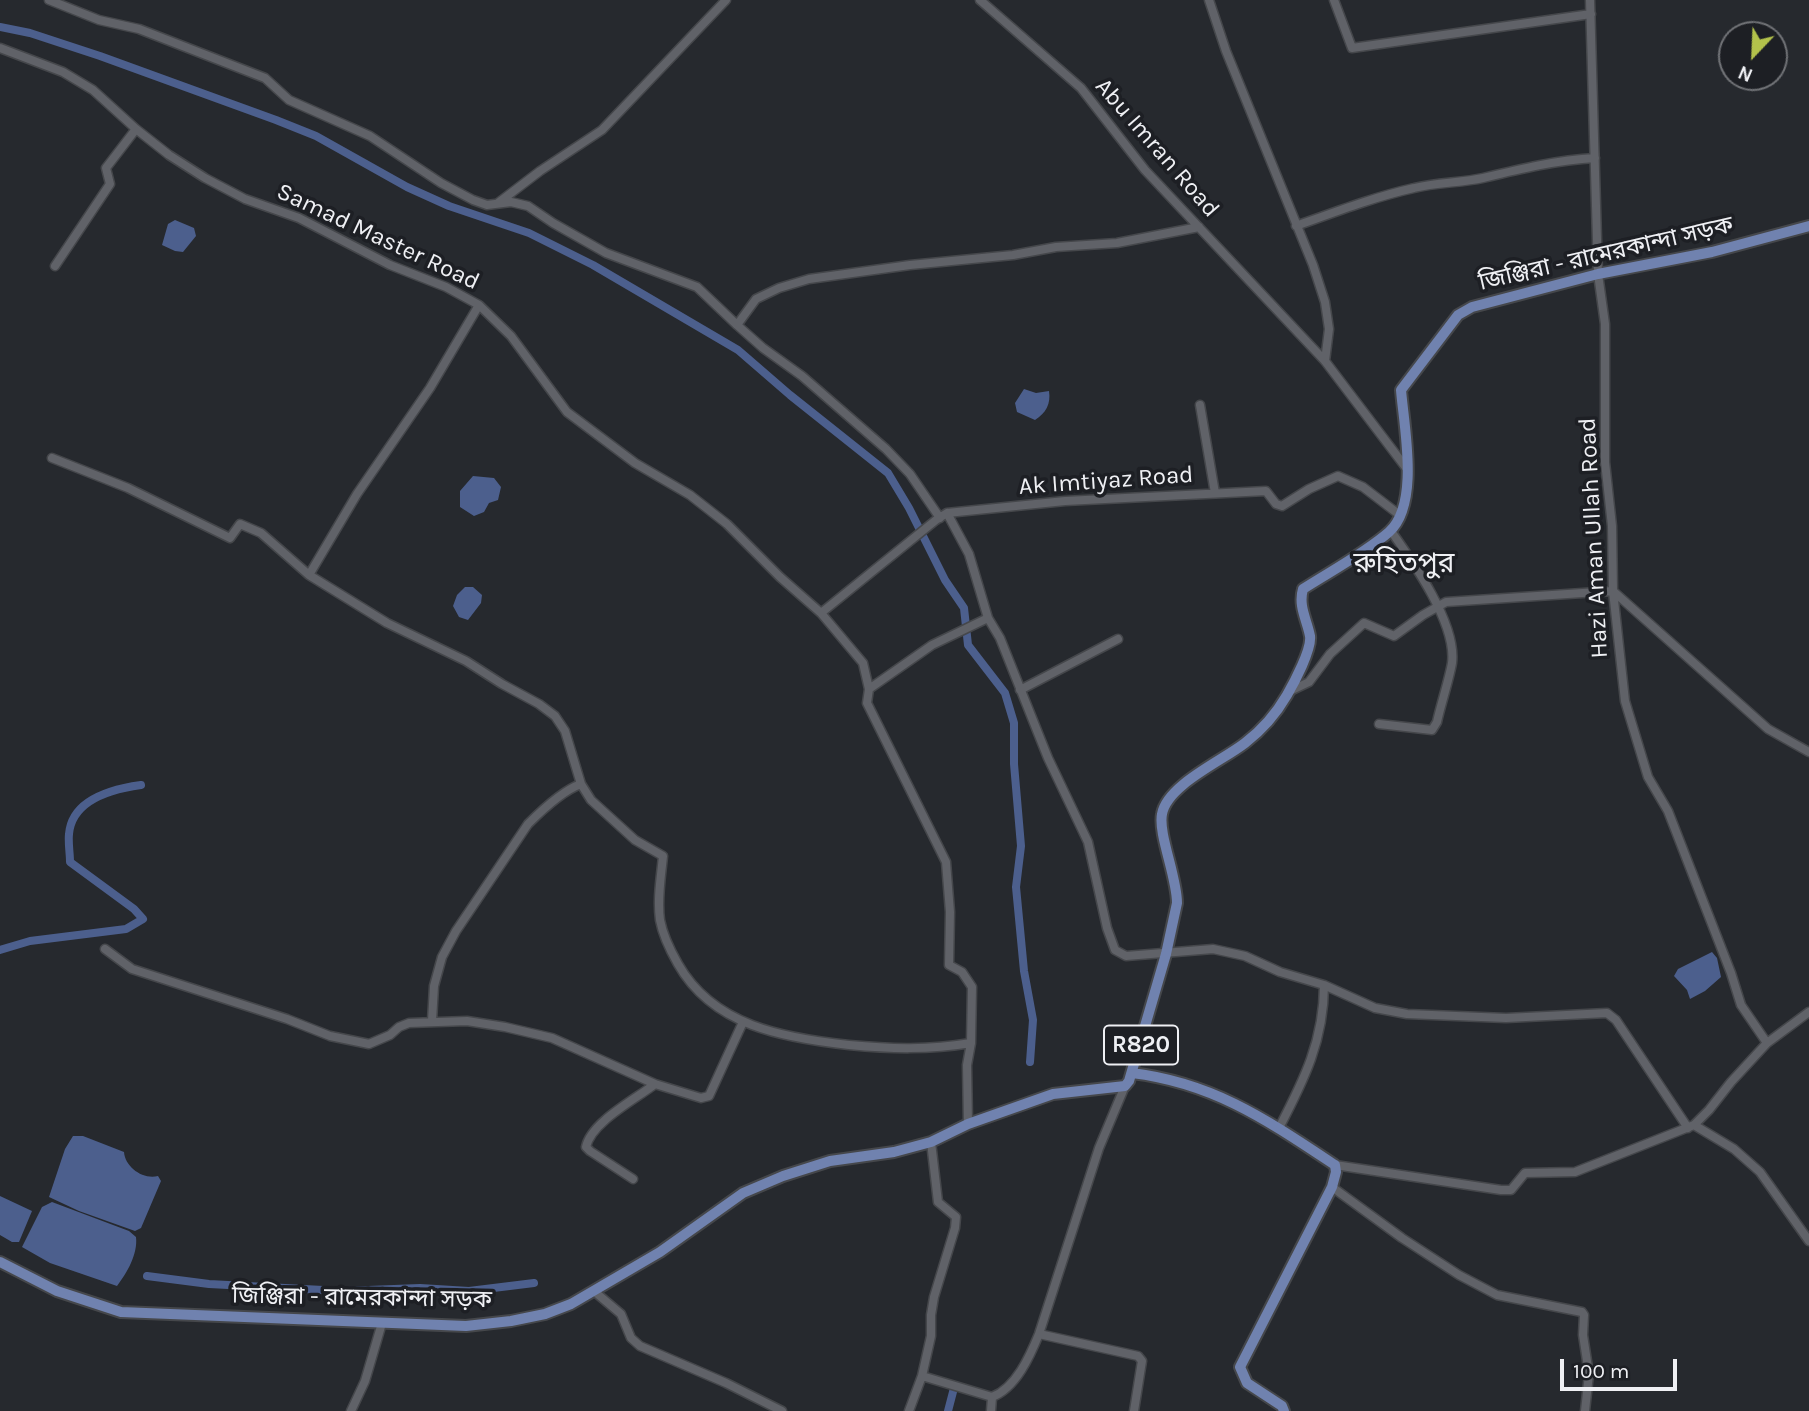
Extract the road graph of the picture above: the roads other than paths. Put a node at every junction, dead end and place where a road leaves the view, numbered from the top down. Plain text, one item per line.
1 (48, 0) edge
2 (726, 0) edge
3 (980, 0) edge
4 (1209, 0) edge
5 (1334, 0) edge
6 (1590, 0) edge
7 (1591, 14) junction
8 (0, 48) edge
9 (136, 129) junction
10 (1595, 158) junction
11 (498, 204) junction
12 (1296, 226) junction
13 (1809, 226) edge
14 (1199, 227) junction
15 (55, 266) dead end
16 (1598, 274) junction
17 (480, 305) junction
18 (737, 325) junction
19 (1325, 361) junction
20 (1200, 405) dead end
21 (52, 458) dead end
22 (1407, 469) junction
23 (1215, 493) junction
24 (1401, 516) junction
25 (941, 517) junction
26 (1391, 531) junction
27 (309, 575) junction
28 (1613, 591) junction
29 (1436, 607) junction
30 (821, 613) junction
31 (988, 618) junction
32 (1118, 639) dead end
33 (869, 689) junction
34 (1020, 690) junction
35 (1288, 692) junction
36 (1379, 724) dead end
37 (1809, 752) edge
38 (580, 784) junction
39 (105, 950) dead end
40 (1166, 954) junction
41 (1324, 985) junction
42 (1809, 1012) edge
43 (432, 1021) junction
44 (743, 1022) junction
45 (971, 1043) junction
46 (1768, 1043) junction
47 (1132, 1073) junction
48 (656, 1084) junction
49 (1125, 1086) junction
50 (968, 1124) junction
51 (1691, 1127) junction
52 (1279, 1128) junction
53 (931, 1142) junction
54 (1335, 1165) junction
55 (633, 1179) dead end
56 (1332, 1187) junction
57 (1809, 1241) edge
58 (0, 1262) edge
59 (594, 1292) junction
60 (382, 1323) junction
61 (1039, 1334) junction
62 (922, 1376) junction
63 (992, 1396) junction
64 (351, 1411) edge
65 (782, 1411) edge
66 (909, 1411) edge
67 (991, 1411) edge
68 (1134, 1411) edge
69 (1284, 1411) edge
70 (1586, 1411) edge

1 - 11 street
2 - 11 street
3 - 14 street, Abu Imran Road
4 - 12 street
5 - 7 street
6 - 7 street, Hazi Aman Ullah Road
7 - 10 street, Hazi Aman Ullah Road
8 - 9 street, Samad Master Road
9 - 15 street
9 - 17 street, Samad Master Road
10 - 12 street
10 - 16 street, Hazi Aman Ullah Road
11 - 18 street
12 - 19 street
13 - 16 main road, জিঞ্জিরা - রামেরকান্দা সড়ক / R820
14 - 18 street
14 - 19 street, Abu Imran Road
16 - 22 main road, জিঞ্জিরা - রামেরকান্দা সড়ক / R820
16 - 28 street, Hazi Aman Ullah Road
17 - 27 street
17 - 30 street, Samad Master Road
18 - 25 street
19 - 22 street, Abu Imran Road
20 - 23 street
21 - 27 street
22 - 24 main road, জিঞ্জিরা - রামেরকান্দা সড়ক / R820
23 - 24 street, Ak Imtiyaz Road
23 - 25 street, Ak Imtiyaz Road
24 - 26 main road, জিঞ্জিরা - রামেরকান্দা সড়ক / R820
25 - 30 street
25 - 31 street
26 - 29 street
26 - 35 main road, জিঞ্জিরা - রামেরকান্দা সড়ক / R820
27 - 38 street
28 - 29 street
28 - 37 street
28 - 46 street, Hazi Aman Ullah Road
29 - 35 street
29 - 36 street
30 - 33 street, Samad Master Road
31 - 33 street
31 - 34 street
32 - 34 street
33 - 45 street, Samad Master Road
34 - 40 street
35 - 40 main road, জিঞ্জিরা - রামেরকান্দা সড়ক / R820
38 - 43 street
38 - 44 street
39 - 43 street
40 - 41 street
40 - 47 main road, জিঞ্জিরা - রামেরকান্দা সড়ক / R820
41 - 51 street
41 - 52 street
42 - 46 street
43 - 48 street
44 - 45 street
44 - 48 street
45 - 50 street, Samad Master Road
46 - 51 street
47 - 49 main road, জিঞ্জিরা - রামেরকান্দা সড়ক / R820
47 - 52 main road
48 - 55 street
49 - 50 main road, জিঞ্জিরা - রামেরকান্দা সড়ক / R820
49 - 61 street
50 - 53 main road, জিঞ্জিরা - রামেরকান্দা সড়ক / R820
51 - 54 street
51 - 57 street
52 - 54 main road
53 - 59 main road, জিঞ্জিরা - রামেরকান্দা সড়ক / R820
53 - 62 street
54 - 56 main road
56 - 69 main road
56 - 70 street
58 - 60 main road, জিঞ্জিরা - রামেরকান্দা সড়ক / R820
59 - 60 main road, জিঞ্জিরা - রামেরকান্দা সড়ক / R820
59 - 65 street
60 - 64 street
61 - 63 street
61 - 68 street
62 - 63 street
62 - 66 street
63 - 67 street

